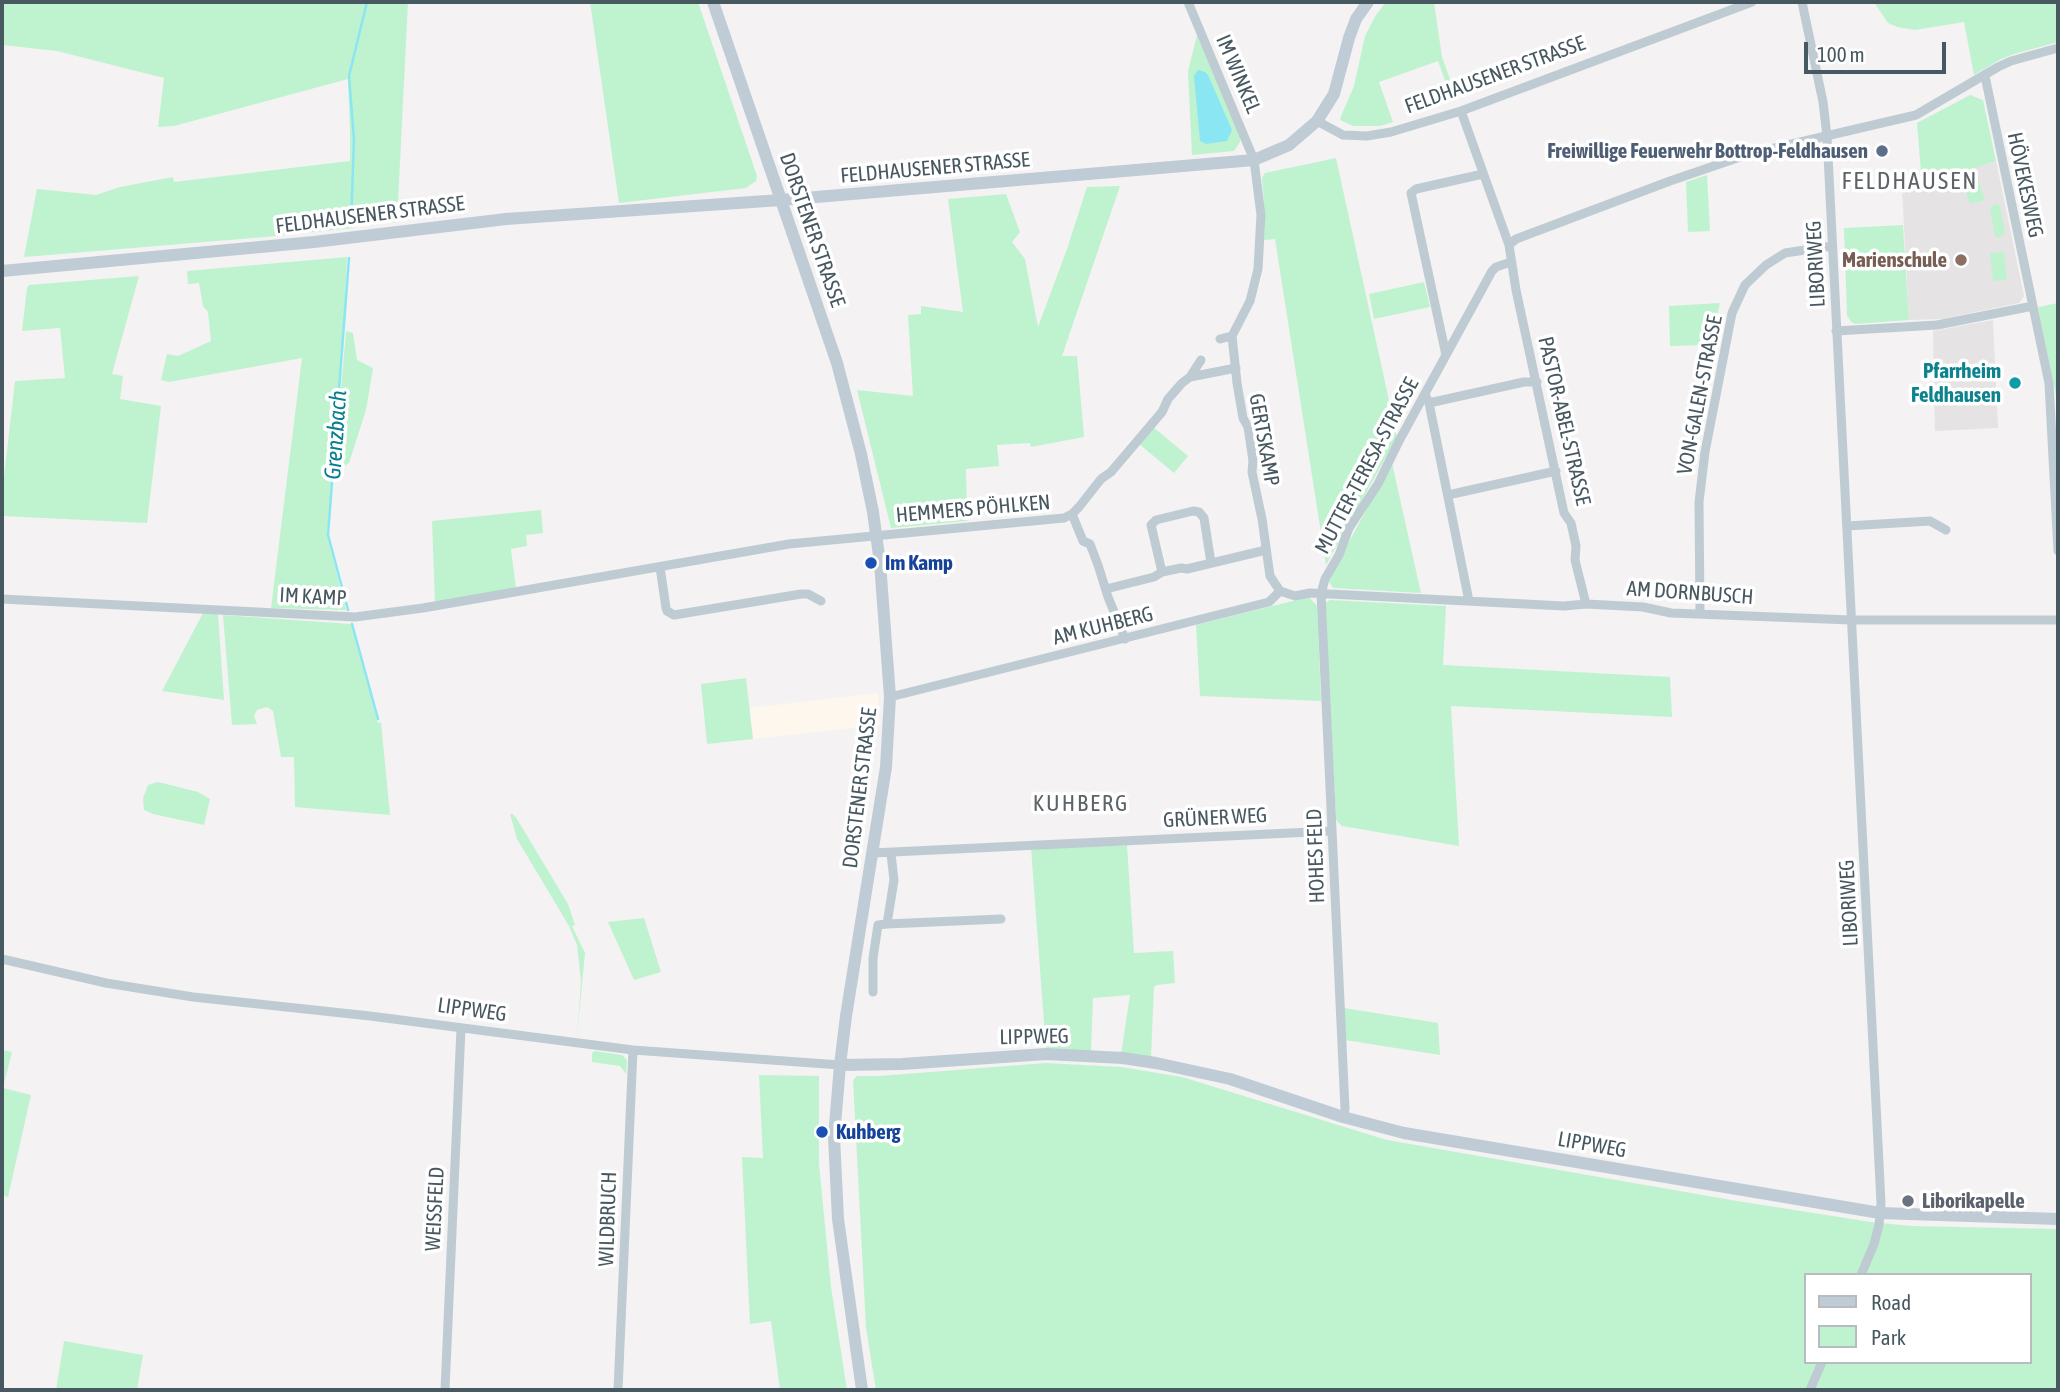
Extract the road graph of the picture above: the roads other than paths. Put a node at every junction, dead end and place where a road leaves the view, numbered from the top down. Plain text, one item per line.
1 (713, 2) edge
2 (1188, 2) edge
3 (1368, 2) edge
4 (1752, 2) edge
5 (1802, 2) edge
6 (2058, 48) edge
7 (1985, 76) junction
8 (1461, 111) junction
9 (1317, 121) junction
10 (1827, 136) junction
11 (1254, 160) junction
12 (1483, 174) junction
13 (781, 200) junction
14 (1509, 245) junction
15 (1832, 246) junction
16 (1511, 262) junction
17 (2, 271) edge
18 (2033, 306) junction
19 (1836, 331) junction
20 (1232, 336) junction
21 (1220, 339) dead end
22 (1446, 355) junction
23 (1201, 360) dead end
24 (1236, 368) junction
25 (1190, 377) junction
26 (1536, 382) junction
27 (1427, 399) junction
28 (1556, 471) junction
29 (1448, 495) junction
30 (1072, 514) junction
31 (1847, 527) junction
32 (1946, 530) dead end
33 (876, 535) junction
34 (1266, 550) junction
35 (2058, 551) edge
36 (1211, 563) junction
37 (660, 567) junction
38 (1161, 572) junction
39 (1106, 589) junction
40 (1280, 591) junction
41 (1321, 594) junction
42 (2, 598) edge
43 (821, 601) dead end
44 (1469, 601) junction
45 (1586, 604) junction
46 (1700, 613) junction
47 (1851, 620) junction
48 (2058, 620) edge
49 (1125, 639) junction
50 (890, 698) junction
51 (1332, 831) junction
52 (872, 853) junction
53 (891, 853) junction
54 (1001, 919) dead end
55 (887, 924) junction
56 (2, 959) edge
57 (873, 992) dead end
58 (461, 1028) junction
59 (633, 1050) junction
60 (839, 1065) junction
61 (1343, 1117) junction
62 (1880, 1213) junction
63 (2058, 1219) edge
64 (1862, 1273) edge
65 (1821, 1364) edge
66 (445, 1390) edge
67 (618, 1390) edge
68 (862, 1390) edge
69 (1810, 1390) edge

1 - 13 main road, DORSTENER STRASSE
2 - 11 street, IM WINKEL
3 - 9 main road
4 - 8 street, FELDHAUSENER STRASSE
5 - 10 street, LIBORIWEG
6 - 7 street
7 - 10 street
7 - 18 street, HÖVEKESWEG
8 - 9 street, FELDHAUSENER STRASSE
8 - 12 street
9 - 11 main road, FELDHAUSENER STRASSE
10 - 14 street
10 - 15 street, LIBORIWEG
11 - 13 main road, FELDHAUSENER STRASSE
11 - 20 street
12 - 14 street
12 - 22 street
13 - 17 main road, FELDHAUSENER STRASSE
13 - 33 main road, DORSTENER STRASSE
14 - 16 street, PASTOR-ABEL-STRASSE
15 - 19 street, LIBORIWEG
15 - 46 street, VON-GALEN-STRASSE
16 - 22 street, MUTTER-TERESA-STRASSE
16 - 26 street, PASTOR-ABEL-STRASSE
18 - 19 street
18 - 35 street, HÖVEKESWEG
19 - 31 street, LIBORIWEG
20 - 21 street
20 - 24 street, GERTSKAMP
22 - 27 street, MUTTER-TERESA-STRASSE
23 - 25 street, HEMMERS PÖHLKEN
24 - 25 street
24 - 34 street, GERTSKAMP
25 - 30 street, HEMMERS PÖHLKEN
26 - 27 street
26 - 28 street, PASTOR-ABEL-STRASSE
27 - 29 street
27 - 41 street, MUTTER-TERESA-STRASSE
28 - 29 street
28 - 45 street, PASTOR-ABEL-STRASSE
29 - 44 street
30 - 33 street, HEMMERS PÖHLKEN
30 - 39 street, HEMMERS PÖHLKEN
31 - 32 street
31 - 47 street, LIBORIWEG
33 - 37 street, IM KAMP
33 - 50 main road, DORSTENER STRASSE
34 - 36 street
34 - 40 street, GERTSKAMP
36 - 38 street
36 - 38 street
37 - 42 street, IM KAMP
37 - 43 street
38 - 39 street
39 - 49 street, HEMMERS PÖHLKEN
40 - 41 street
40 - 49 street, AM KUHBERG
41 - 44 street, AM DORNBUSCH
41 - 51 street, HOHES FELD
44 - 45 street, AM DORNBUSCH
45 - 46 street, AM DORNBUSCH
46 - 47 street, AM DORNBUSCH
47 - 48 street, AM DORNBUSCH
47 - 62 street, LIBORIWEG
49 - 50 street, AM KUHBERG
50 - 52 main road, DORSTENER STRASSE
51 - 53 street, GRÜNER WEG
51 - 61 street, HOHES FELD
52 - 53 street, GRÜNER WEG
52 - 60 main road, DORSTENER STRASSE
53 - 55 street
54 - 55 street
55 - 57 street
56 - 58 street, LIPPWEG
58 - 59 street, LIPPWEG
58 - 66 street, WEISSFELD
59 - 60 street, LIPPWEG
59 - 67 street, WILDBRUCH
60 - 61 main road, LIPPWEG
60 - 68 main road, DORSTENER STRASSE
61 - 62 main road, LIPPWEG
62 - 63 main road, LIPPWEG
62 - 64 street, LIBORIWEG
65 - 69 street

